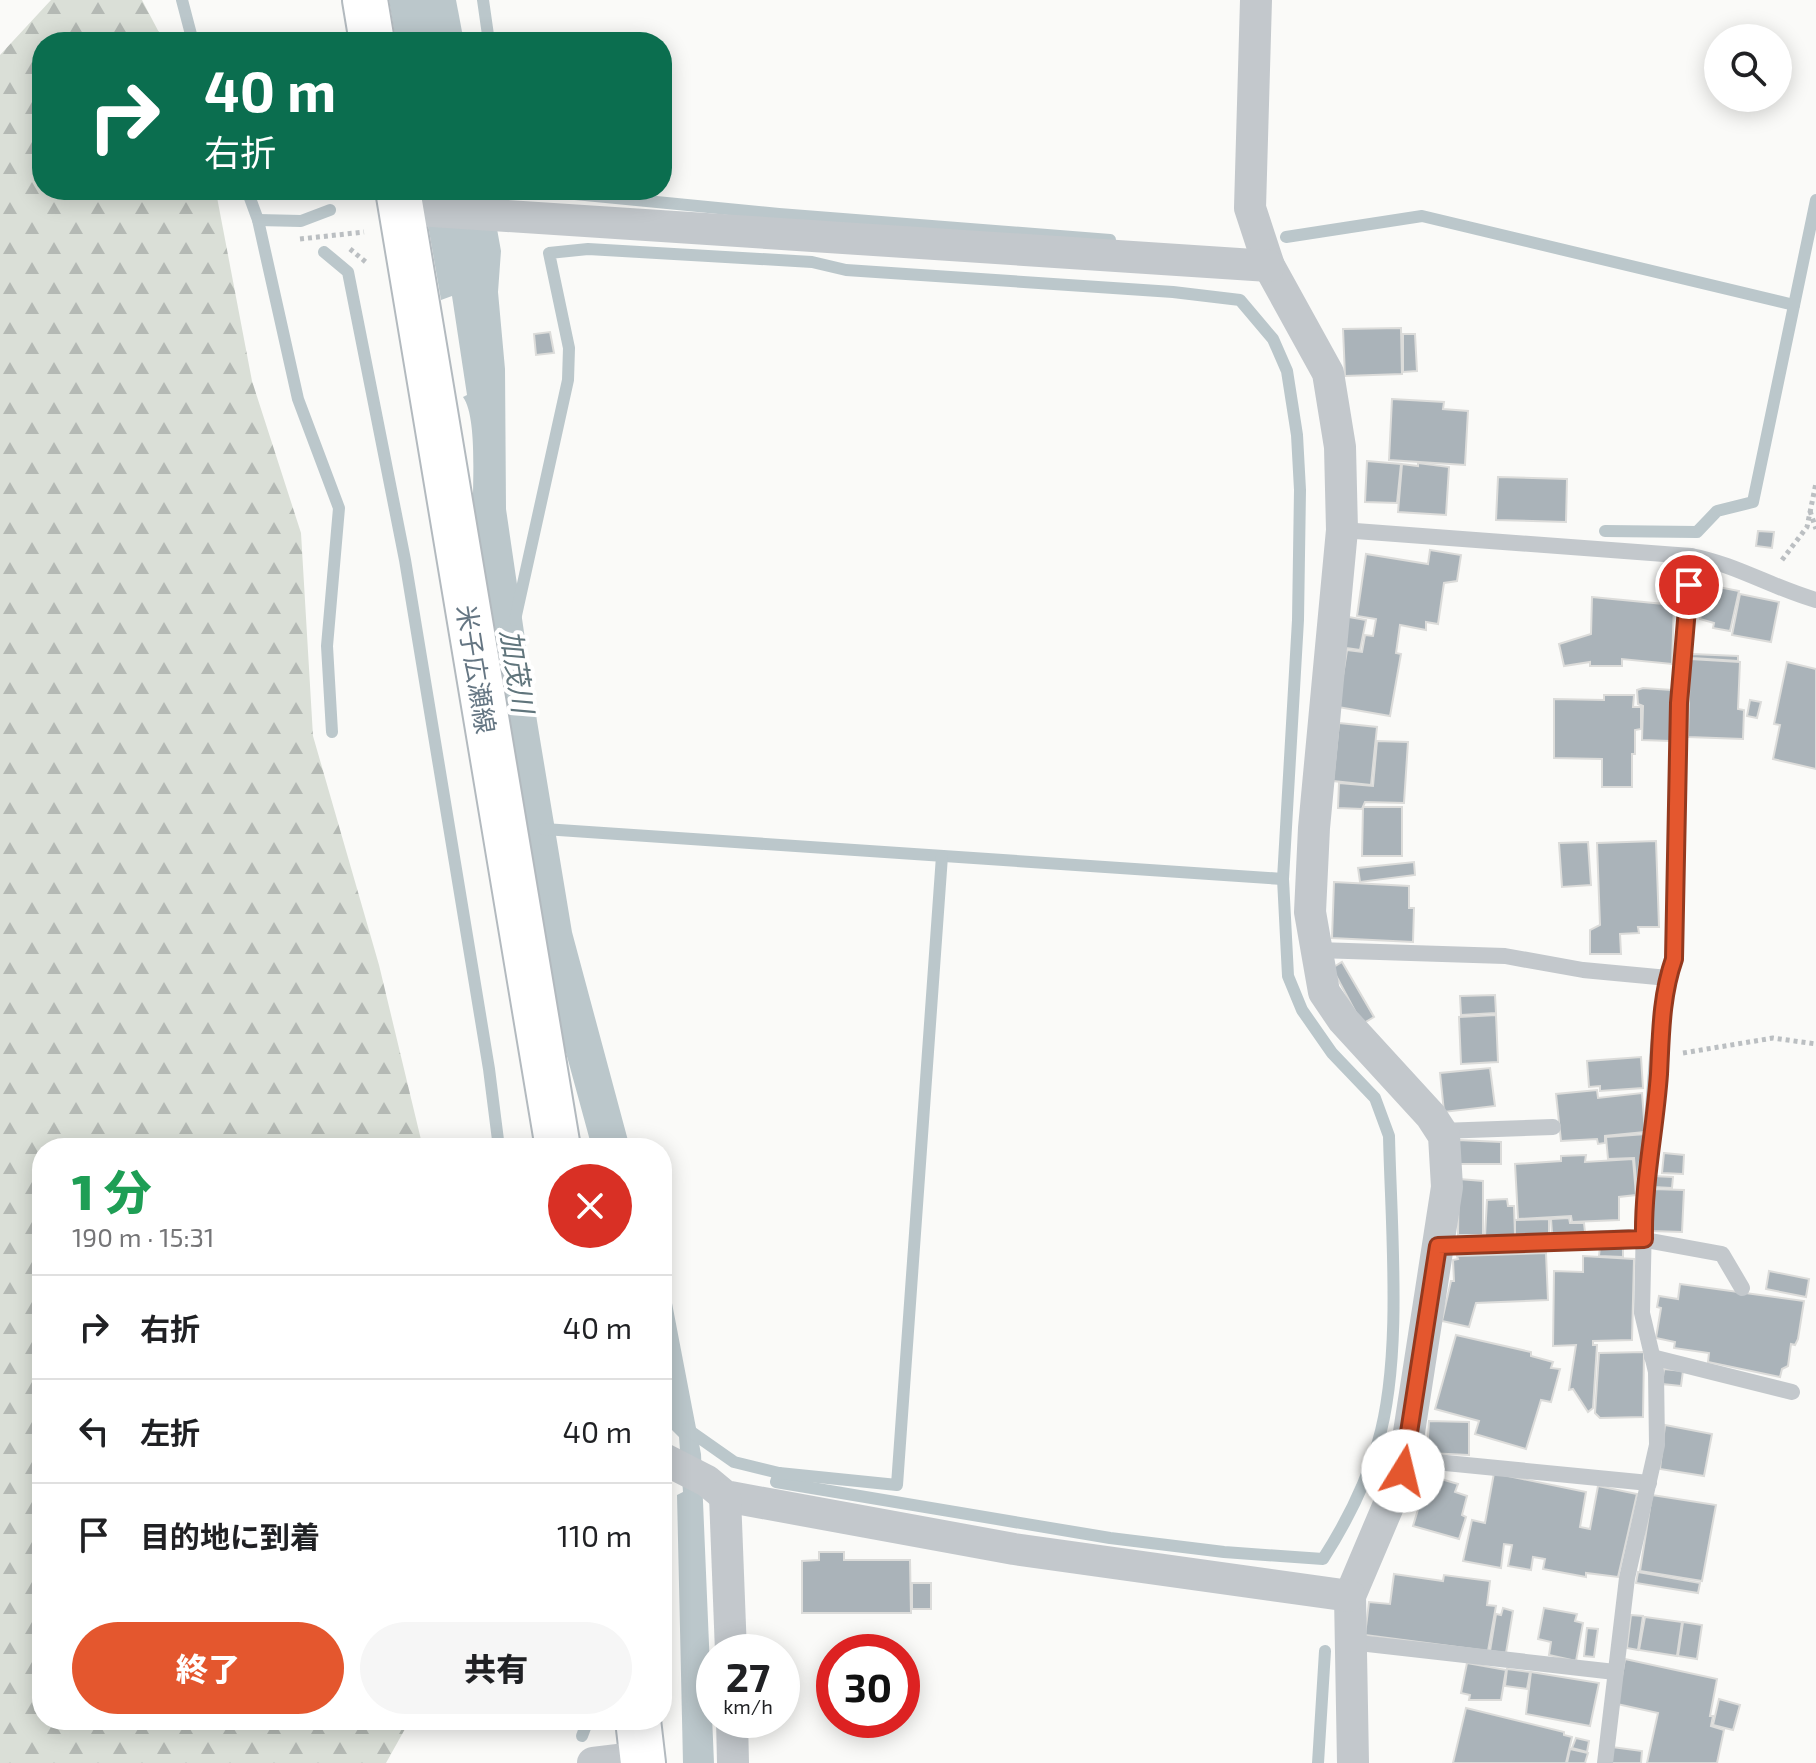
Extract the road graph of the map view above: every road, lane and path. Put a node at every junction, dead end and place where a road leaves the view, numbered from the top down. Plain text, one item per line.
1 (365, 0) edge
2 (1256, 0) edge
3 (370, 32) edge
4 (401, 209) edge
5 (300, 239) dead end
6 (1269, 266) junction
7 (1816, 483) edge
8 (1810, 511) junction
9 (1816, 529) edge
10 (1342, 530) junction
11 (1691, 556) junction
12 (1765, 583) junction
13 (1816, 600) edge
14 (1317, 950) junction
15 (1668, 978) junction
16 (1816, 1044) edge
17 (1659, 1060) junction
18 (1553, 1127) dead end
19 (1440, 1131) junction
20 (556, 1138) edge
21 (1644, 1239) junction
22 (1438, 1246) junction
23 (1742, 1288) dead end
24 (1652, 1357) junction
25 (1792, 1392) dead end
26 (1405, 1459) junction
27 (672, 1463) edge
28 (1649, 1483) junction
29 (716, 1488) junction
30 (1350, 1596) junction
31 (729, 1634) edge
32 (1350, 1642) junction
33 (1615, 1672) junction
34 (732, 1738) edge
35 (641, 1747) edge
36 (593, 1763) edge
37 (733, 1763) edge
38 (1353, 1763) edge
39 (1605, 1763) edge

1 - 3 main road
2 - 6 street
4 - 5 path
4 - 6 street
4 - 20 main road, 米子広瀬線
6 - 10 street
7 - 8 path
8 - 9 path
8 - 12 path
10 - 11 lane
10 - 14 street
11 - 12 lane
11 - 15 lane
12 - 13 lane
14 - 15 lane
14 - 19 street
15 - 17 lane
16 - 17 path
17 - 21 lane
18 - 19 lane
19 - 22 street
21 - 22 lane
21 - 23 lane
21 - 24 lane
22 - 26 street
24 - 25 lane
24 - 28 lane
26 - 28 lane
26 - 30 street
27 - 29 street
28 - 33 lane
29 - 30 street
29 - 31 street
30 - 32 street
32 - 33 lane
32 - 38 street
33 - 39 lane
34 - 37 street
35 - 36 street

